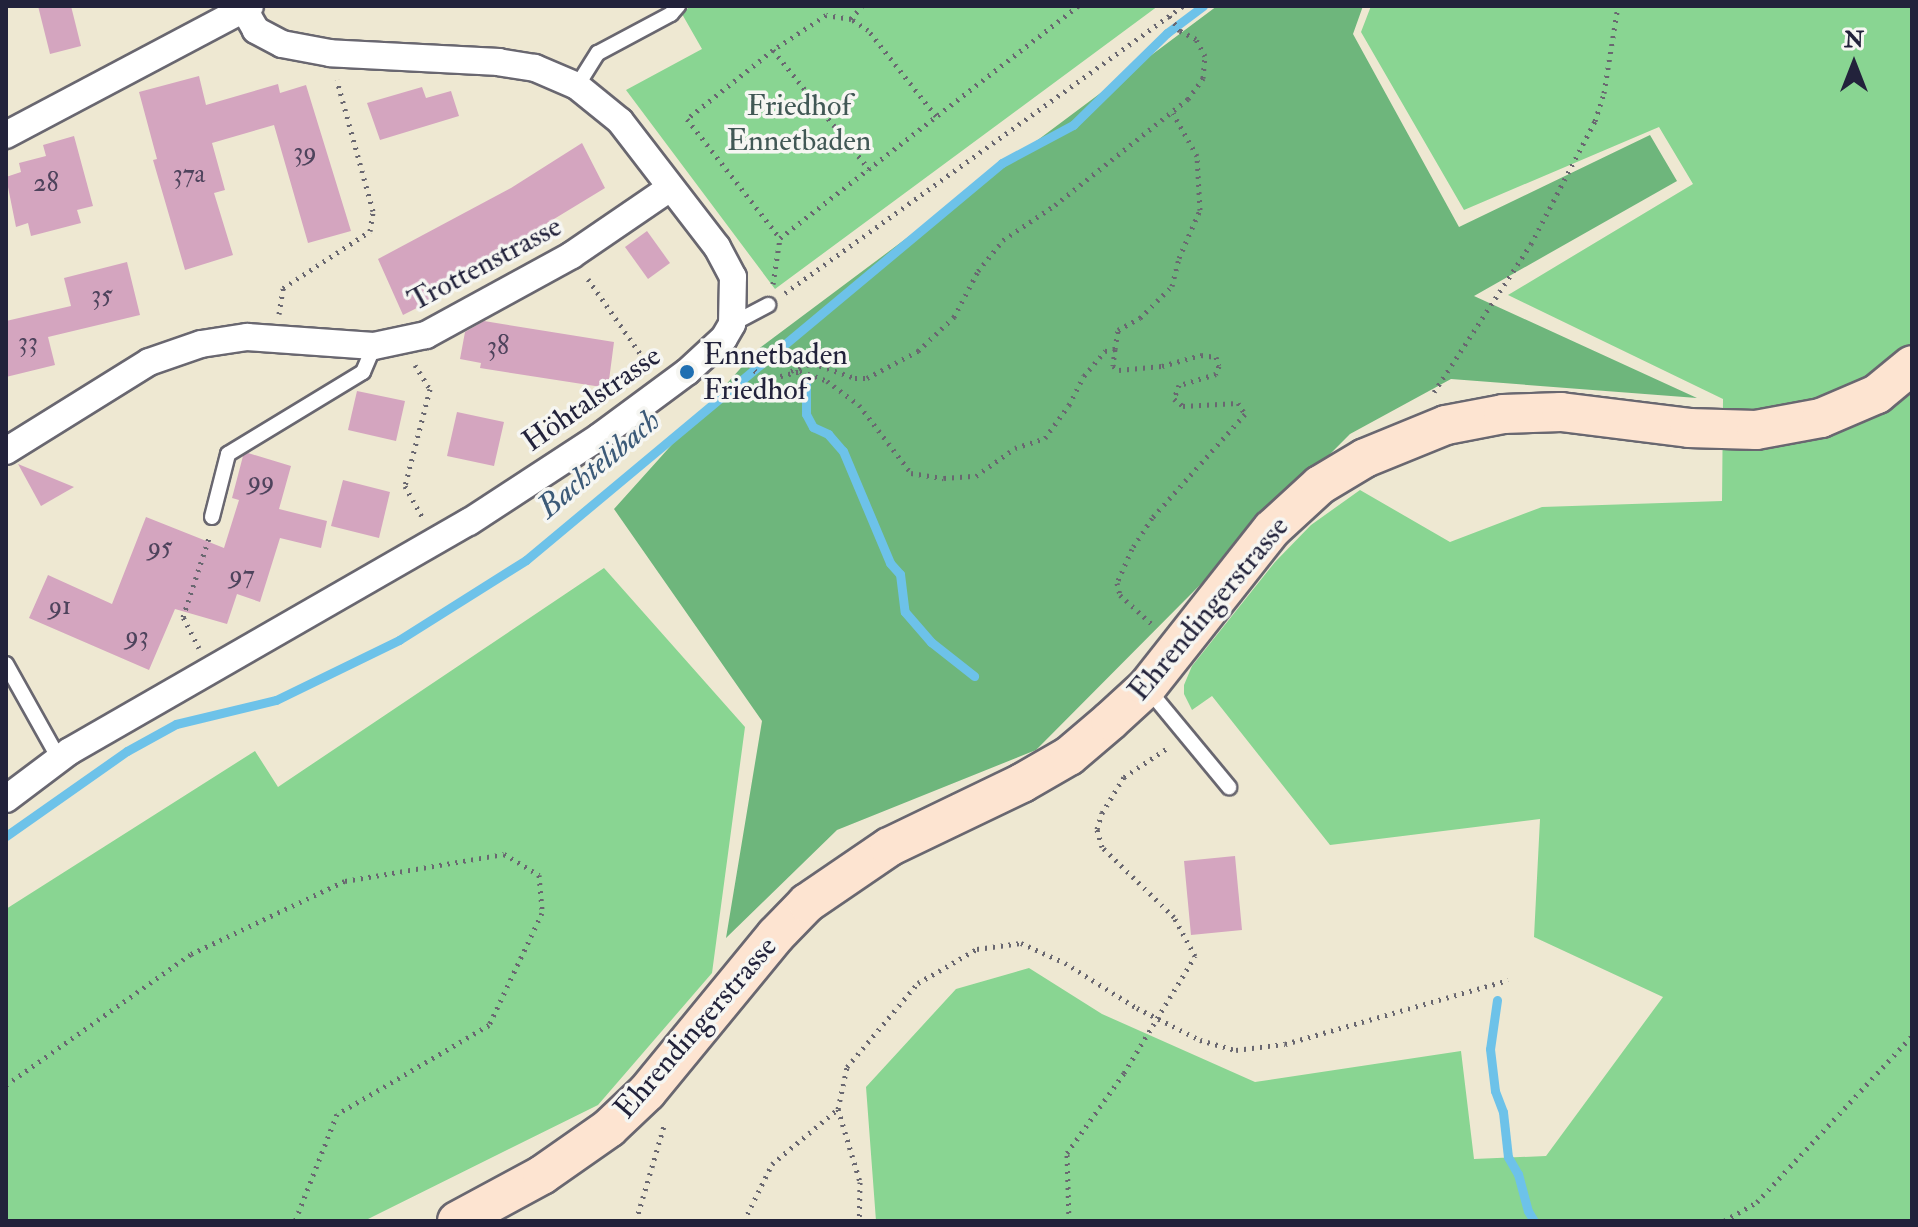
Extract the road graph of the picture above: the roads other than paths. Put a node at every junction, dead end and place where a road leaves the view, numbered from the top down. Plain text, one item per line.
1 (678, 6) edge
2 (247, 8) edge
3 (577, 86) junction
4 (6, 135) edge
5 (670, 188) junction
6 (768, 305) road end
7 (732, 324) junction
8 (374, 346) junction
9 (1912, 365) edge
10 (6, 451) edge
11 (212, 517) road end
12 (6, 664) edge
13 (1147, 687) junction
14 (59, 759) junction
15 (1229, 787) dead end
16 (6, 799) edge
17 (457, 1221) edge

1 - 3 lane
2 - 3 street
2 - 4 street
3 - 5 street
5 - 7 street
5 - 8 street, Trottenstrasse
6 - 7 lane, Höhtalstrasse
7 - 14 street, Höhtalstrasse
8 - 10 street, Trottenstrasse
8 - 11 lane
9 - 13 main road, Ehrendingerstrasse
12 - 14 lane
13 - 15 lane
13 - 17 main road, Ehrendingerstrasse
14 - 16 street, Höhtalstrasse

